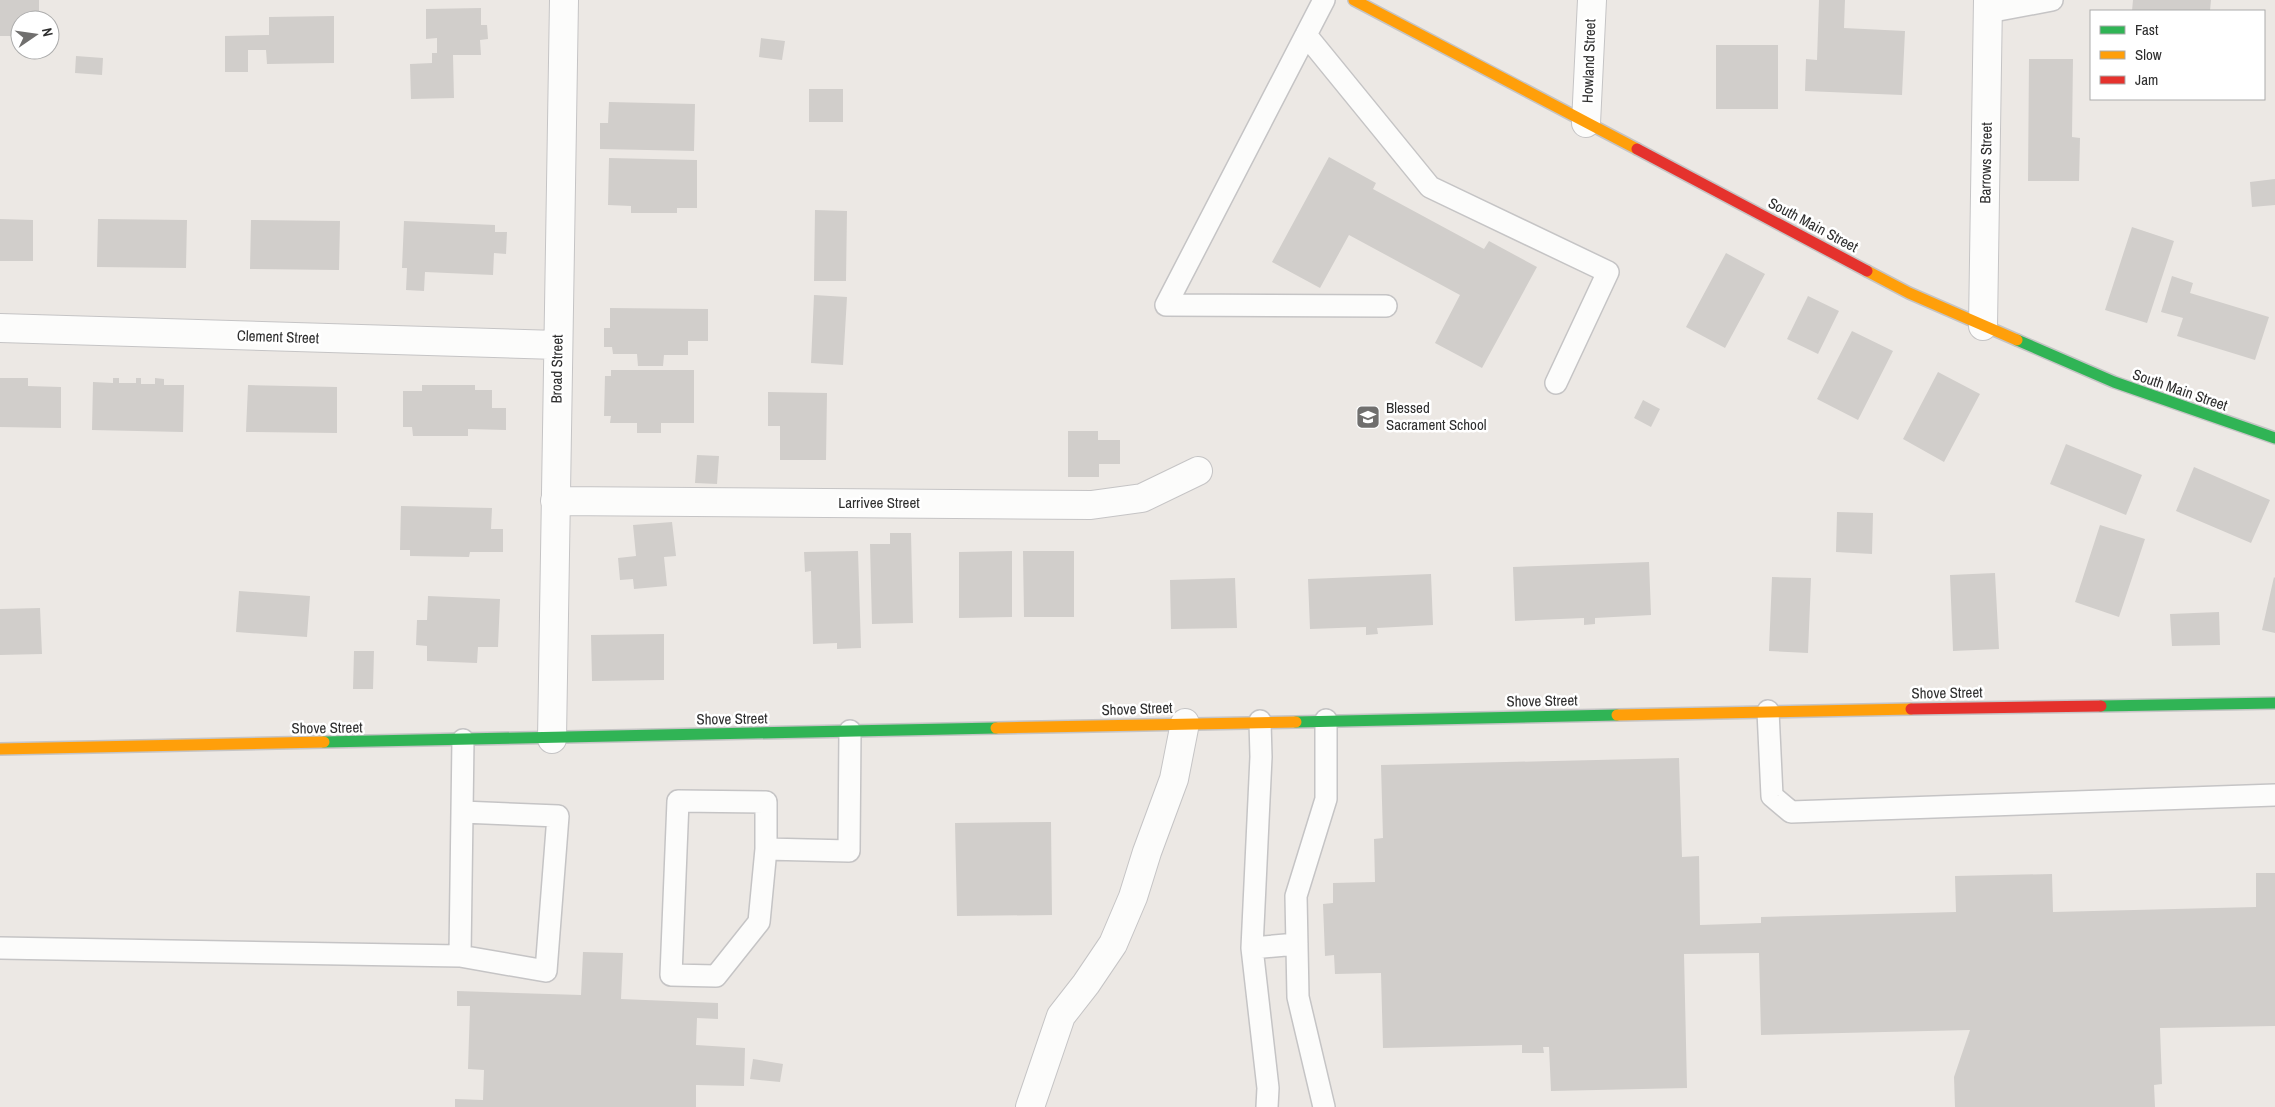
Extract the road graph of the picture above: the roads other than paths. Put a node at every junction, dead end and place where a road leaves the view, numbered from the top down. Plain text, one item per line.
1 (564, 0) edge
2 (1324, 0) edge
3 (1354, 0) edge
4 (1592, 0) edge
5 (2052, 0) edge
6 (1988, 6) edge
7 (1306, 36) junction
8 (1586, 123) junction
9 (1386, 306) dead end
10 (1983, 326) junction
11 (0, 328) edge
12 (557, 345) junction
13 (1556, 383) dead end
14 (2275, 438) edge
15 (1198, 472) dead end
16 (555, 500) junction
17 (2275, 703) edge
18 (1768, 711) junction
19 (1326, 720) junction
20 (1260, 721) junction
21 (1185, 723) junction
22 (850, 731) junction
23 (552, 739) junction
24 (463, 740) junction
25 (0, 749) edge
26 (2275, 795) edge
27 (462, 812) junction
28 (766, 849) junction
29 (1297, 944) junction
30 (0, 948) edge
31 (1252, 948) junction
32 (460, 956) junction
33 (1030, 1107) edge
34 (1266, 1107) edge
35 (1324, 1107) edge

1 - 12 street, Broad Street
2 - 7 lane
3 - 8 street, South Main Street
4 - 8 street, Howland Street
5 - 6 lane
6 - 10 street, Barrows Street
7 - 9 lane
7 - 13 lane
8 - 10 street, South Main Street
10 - 14 street, South Main Street
11 - 12 street, Clement Street
12 - 16 street, Broad Street
15 - 16 street, Larrivee Street
16 - 23 street, Broad Street
17 - 18 street, Shove Street
18 - 19 street, Shove Street
18 - 26 lane
19 - 20 street, Shove Street
19 - 29 lane
20 - 21 street, Shove Street
20 - 31 lane
21 - 22 street, Shove Street
21 - 33 street
22 - 23 street, Shove Street
22 - 28 lane
23 - 24 street, Shove Street
24 - 25 street, Shove Street
24 - 27 lane
27 - 32 lane
27 - 32 lane
28 - 28 lane
29 - 31 lane
29 - 35 lane
30 - 32 lane
31 - 34 lane

